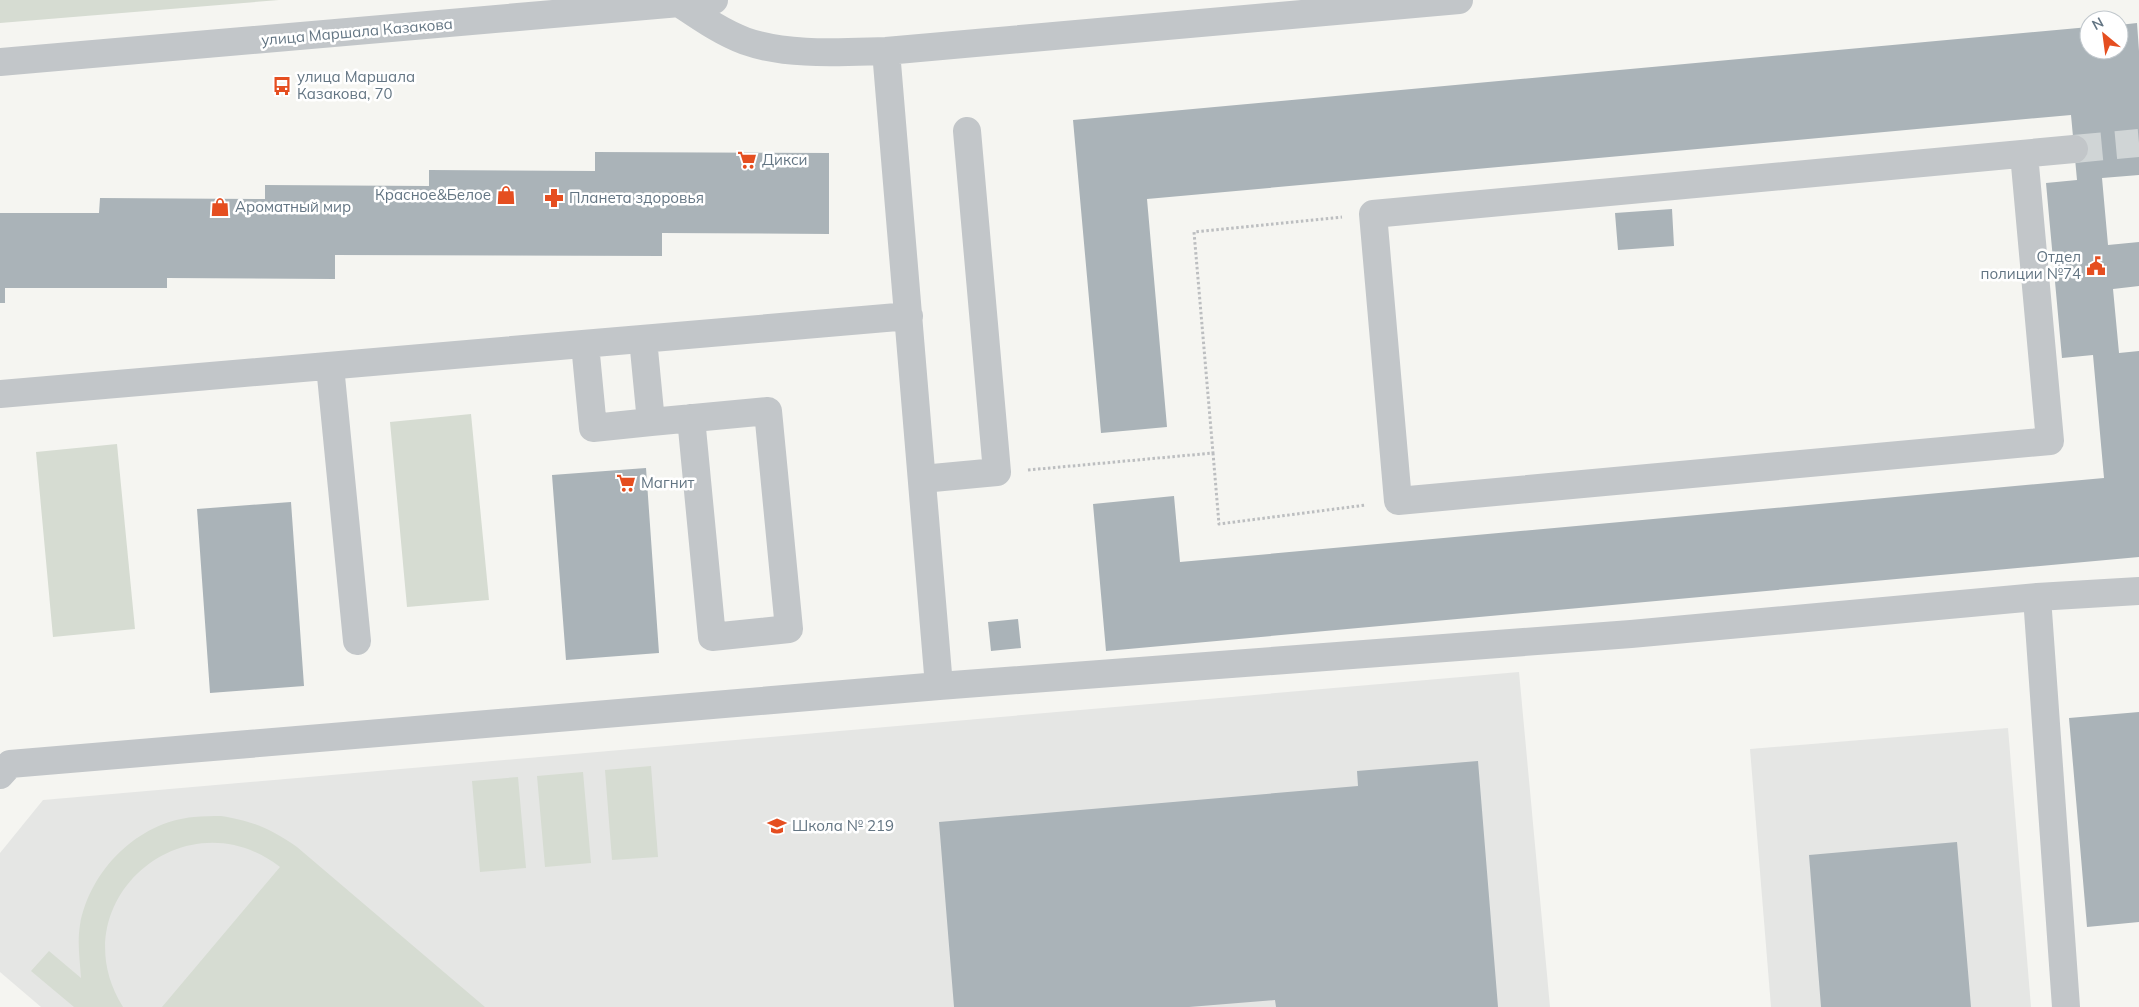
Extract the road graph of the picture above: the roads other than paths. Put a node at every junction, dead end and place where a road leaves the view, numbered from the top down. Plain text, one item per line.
1 (714, 0) edge
2 (1459, 0) edge
3 (679, 3) junction
4 (886, 51) junction
5 (0, 62) edge
6 (967, 131) dead end
7 (2074, 149) tunnel mouth
8 (2024, 154) junction
9 (908, 316) junction
10 (643, 339) junction
11 (585, 344) junction
12 (330, 366) junction
13 (0, 394) edge
14 (691, 418) junction
15 (651, 422) junction
16 (922, 479) junction
17 (2139, 591) edge
18 (2037, 597) junction
19 (357, 641) dead end
20 (939, 686) junction
21 (0, 775) edge
22 (2066, 1007) edge

1 - 3 street, улица Маршала Казакова
2 - 4 street
3 - 4 street
3 - 5 street, улица Маршала Казакова
4 - 9 street
6 - 16 street
7 - 8 street
8 - 8 street
9 - 10 street
9 - 16 street
10 - 11 street
10 - 15 street
11 - 12 street
11 - 15 street
12 - 13 street
12 - 19 street
14 - 14 street
14 - 15 street
16 - 20 street
17 - 18 street
18 - 20 street
18 - 22 street
20 - 21 street

